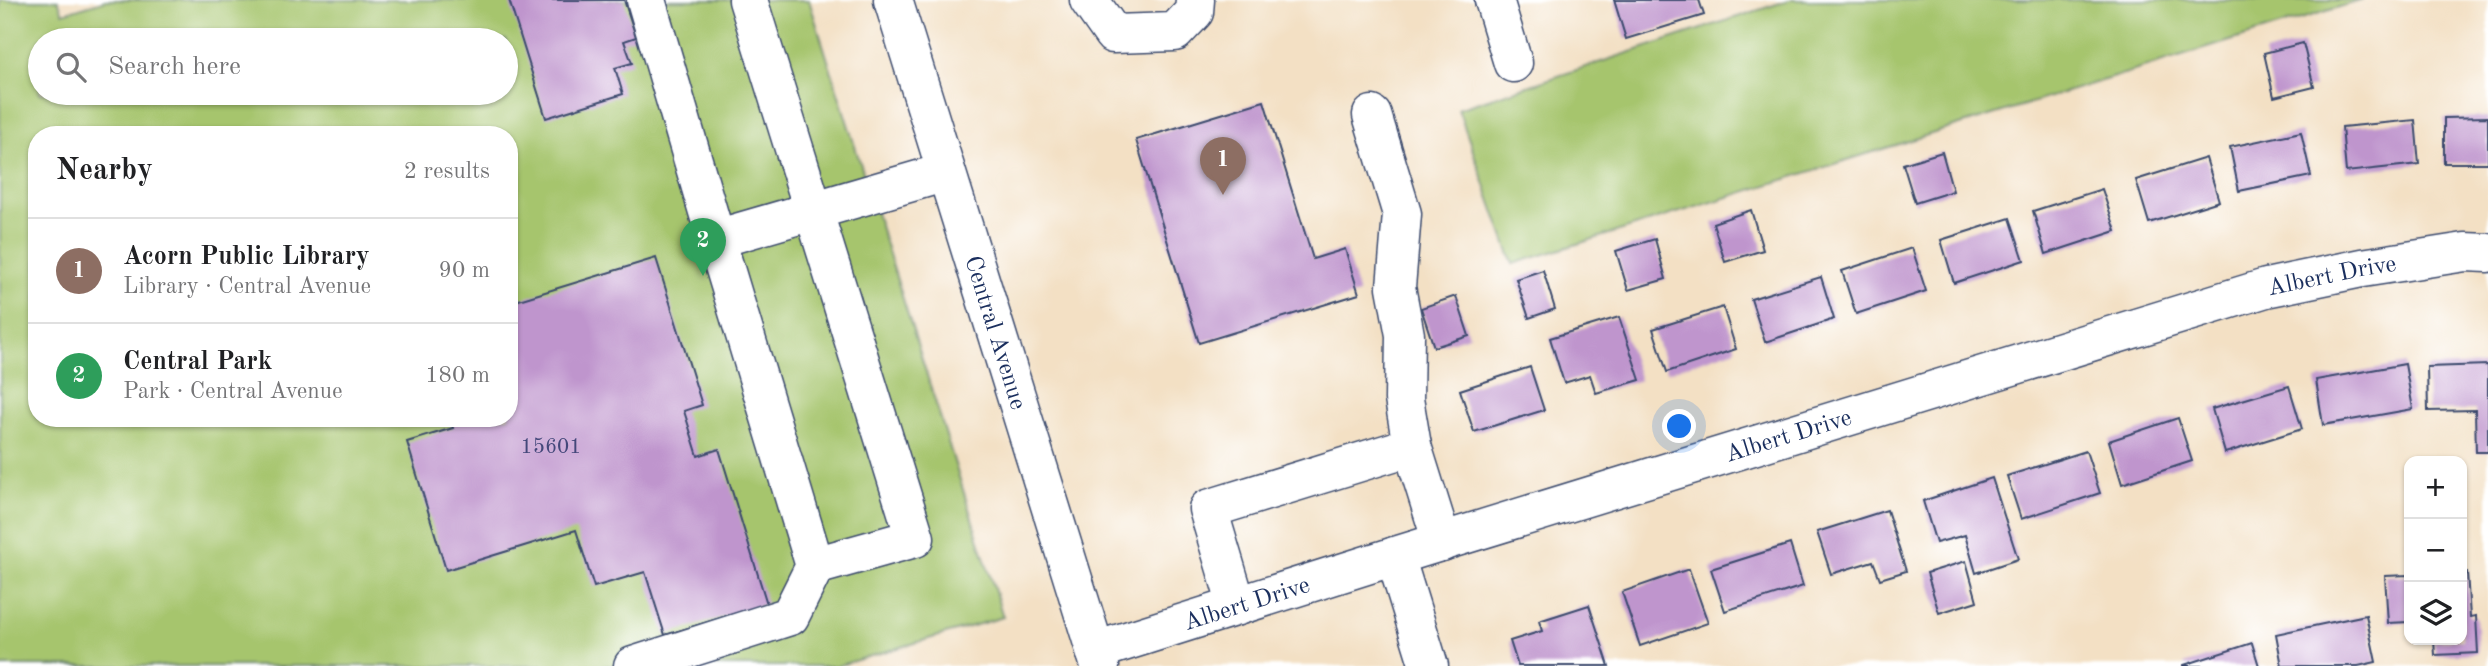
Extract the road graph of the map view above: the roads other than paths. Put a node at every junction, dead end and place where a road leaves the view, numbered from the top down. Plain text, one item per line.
1 (646, 0) edge
2 (748, 0) edge
3 (893, 0) edge
4 (1089, 0) edge
5 (1195, 0) edge
6 (1494, 0) edge
7 (1513, 63) dead end
8 (1372, 114) dead end
9 (946, 172) junction
10 (814, 211) junction
11 (716, 239) junction
12 (2488, 253) edge
13 (1412, 446) junction
14 (1442, 542) junction
15 (1395, 556) junction
16 (815, 566) junction
17 (1237, 606) junction
18 (1098, 659) edge
19 (633, 666) edge
20 (1429, 666) edge

1 - 11 street
2 - 10 street
3 - 9 street, Central Avenue
4 - 5 street
6 - 7 street
8 - 13 street
9 - 10 street
9 - 18 street, Central Avenue
10 - 11 street
10 - 16 street
11 - 16 street
12 - 14 street, Albert Drive
13 - 14 street
13 - 17 street
14 - 15 street, Albert Drive
15 - 17 street, Albert Drive
15 - 20 street
16 - 19 street
17 - 18 street, Albert Drive

